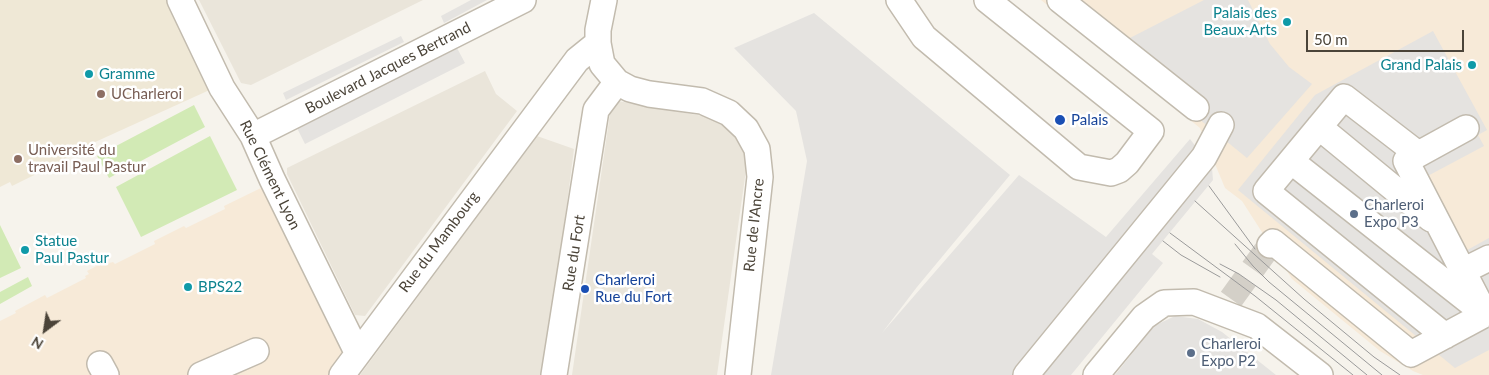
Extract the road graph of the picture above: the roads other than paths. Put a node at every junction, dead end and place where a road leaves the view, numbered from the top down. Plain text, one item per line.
1 (180, 0) edge
2 (523, 0) edge
3 (604, 0) edge
4 (899, 0) edge
5 (987, 0) edge
6 (1060, 0) edge
7 (598, 44) junction
8 (616, 82) junction
9 (1196, 108) dead end
10 (1221, 125) dead end
11 (1319, 127) junction
12 (1466, 128) dead end
13 (253, 136) junction
14 (1418, 154) junction
15 (1291, 161) junction
16 (1440, 225) junction
17 (1270, 245) dead end
18 (1489, 258) edge
19 (1463, 271) junction
20 (1487, 313) edge
21 (1445, 336) junction
22 (256, 351) dead end
23 (357, 352) junction
24 (201, 375) edge
25 (342, 375) edge
26 (554, 375) edge
27 (738, 375) edge
28 (1026, 375) edge
29 (1096, 375) edge
30 (1320, 375) edge

1 - 13 street, Rue Clément Lyon
2 - 13 street, Boulevard Jacques Bertrand
3 - 7 street
4 - 5 street
6 - 9 street
7 - 8 street
7 - 23 street, Rue du Mambourg
8 - 26 street, Rue du Fort
8 - 27 street, Rue de l'Ancre
10 - 28 street
11 - 14 street
11 - 15 street
11 - 16 street
12 - 14 street
13 - 23 street, Rue Clément Lyon
14 - 16 street
15 - 20 street
15 - 21 street
16 - 19 street
17 - 21 street
18 - 19 street
19 - 20 street
20 - 21 street
22 - 24 street
23 - 25 street, Rue du Mambourg
29 - 30 street

